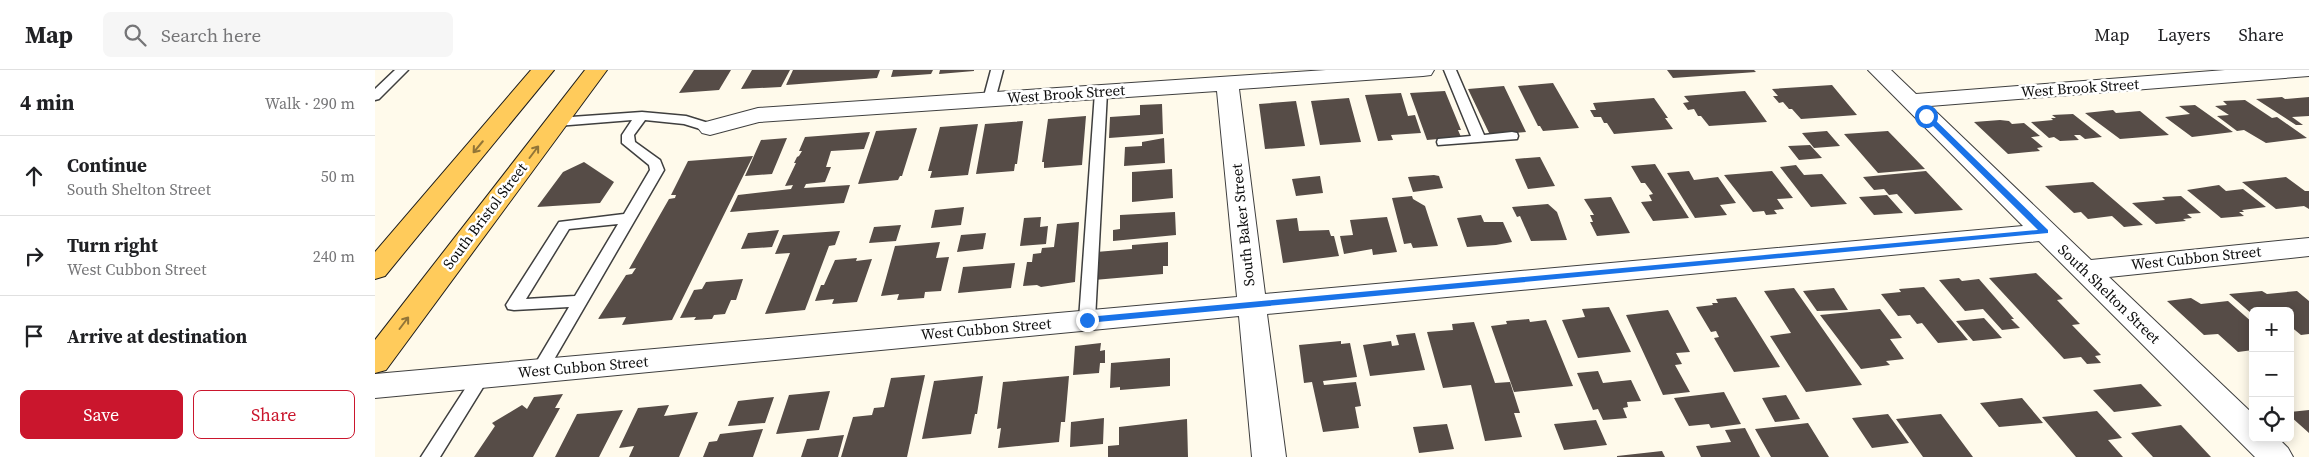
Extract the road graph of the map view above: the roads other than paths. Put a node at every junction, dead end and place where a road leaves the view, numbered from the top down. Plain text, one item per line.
1 (402, 70) edge
2 (543, 70) edge
3 (596, 70) edge
4 (997, 70) edge
5 (1423, 70) edge
6 (1450, 70) edge
7 (1879, 70) edge
8 (2309, 70) edge
9 (1227, 83) junction
10 (1101, 92) junction
11 (375, 96) edge
12 (989, 100) junction
13 (1911, 102) junction
14 (642, 116) junction
15 (557, 122) junction
16 (710, 128) joint
17 (1512, 136) dead end
18 (1479, 139) junction
19 (1443, 142) dead end
20 (629, 218) junction
21 (2045, 232) junction
22 (2309, 247) edge
23 (375, 270) edge
24 (2084, 270) junction
25 (580, 301) junction
26 (1252, 305) junction
27 (1087, 320) junction
28 (375, 362) edge
29 (539, 371) junction
30 (482, 376) junction
31 (375, 386) edge
32 (2249, 430) edge
33 (2261, 442) edge
34 (430, 457) edge
35 (1269, 457) edge
36 (2276, 457) edge

1 - 11 lane
2 -> 23 main road
3 - 15 main road, South Bristol Street
4 - 12 lane
5 - 9 street, West Brook Street
6 - 18 lane
7 - 13 street, South Shelton Street
8 - 13 street, West Brook Street
9 - 10 street, West Brook Street
9 - 26 street, South Baker Street
10 - 12 street, West Brook Street
10 - 27 lane
12 - 16 street, West Brook Street
13 - 21 street, South Shelton Street
14 - 15 lane
14 - 16 lane
14 - 20 lane
28 -> 15 main road, South Bristol Street
17 - 18 lane
18 - 19 lane
20 - 25 lane
20 - 25 lane
21 - 24 street, South Shelton Street
21 - 26 street, West Cubbon Street
22 - 24 street, West Cubbon Street
24 - 32 street, South Shelton Street
25 - 29 lane
26 - 27 street, West Cubbon Street
26 - 35 street, South Baker Street
27 - 29 street, West Cubbon Street
29 - 30 street, West Cubbon Street
30 - 31 street, West Cubbon Street
30 - 34 lane
33 - 36 street

